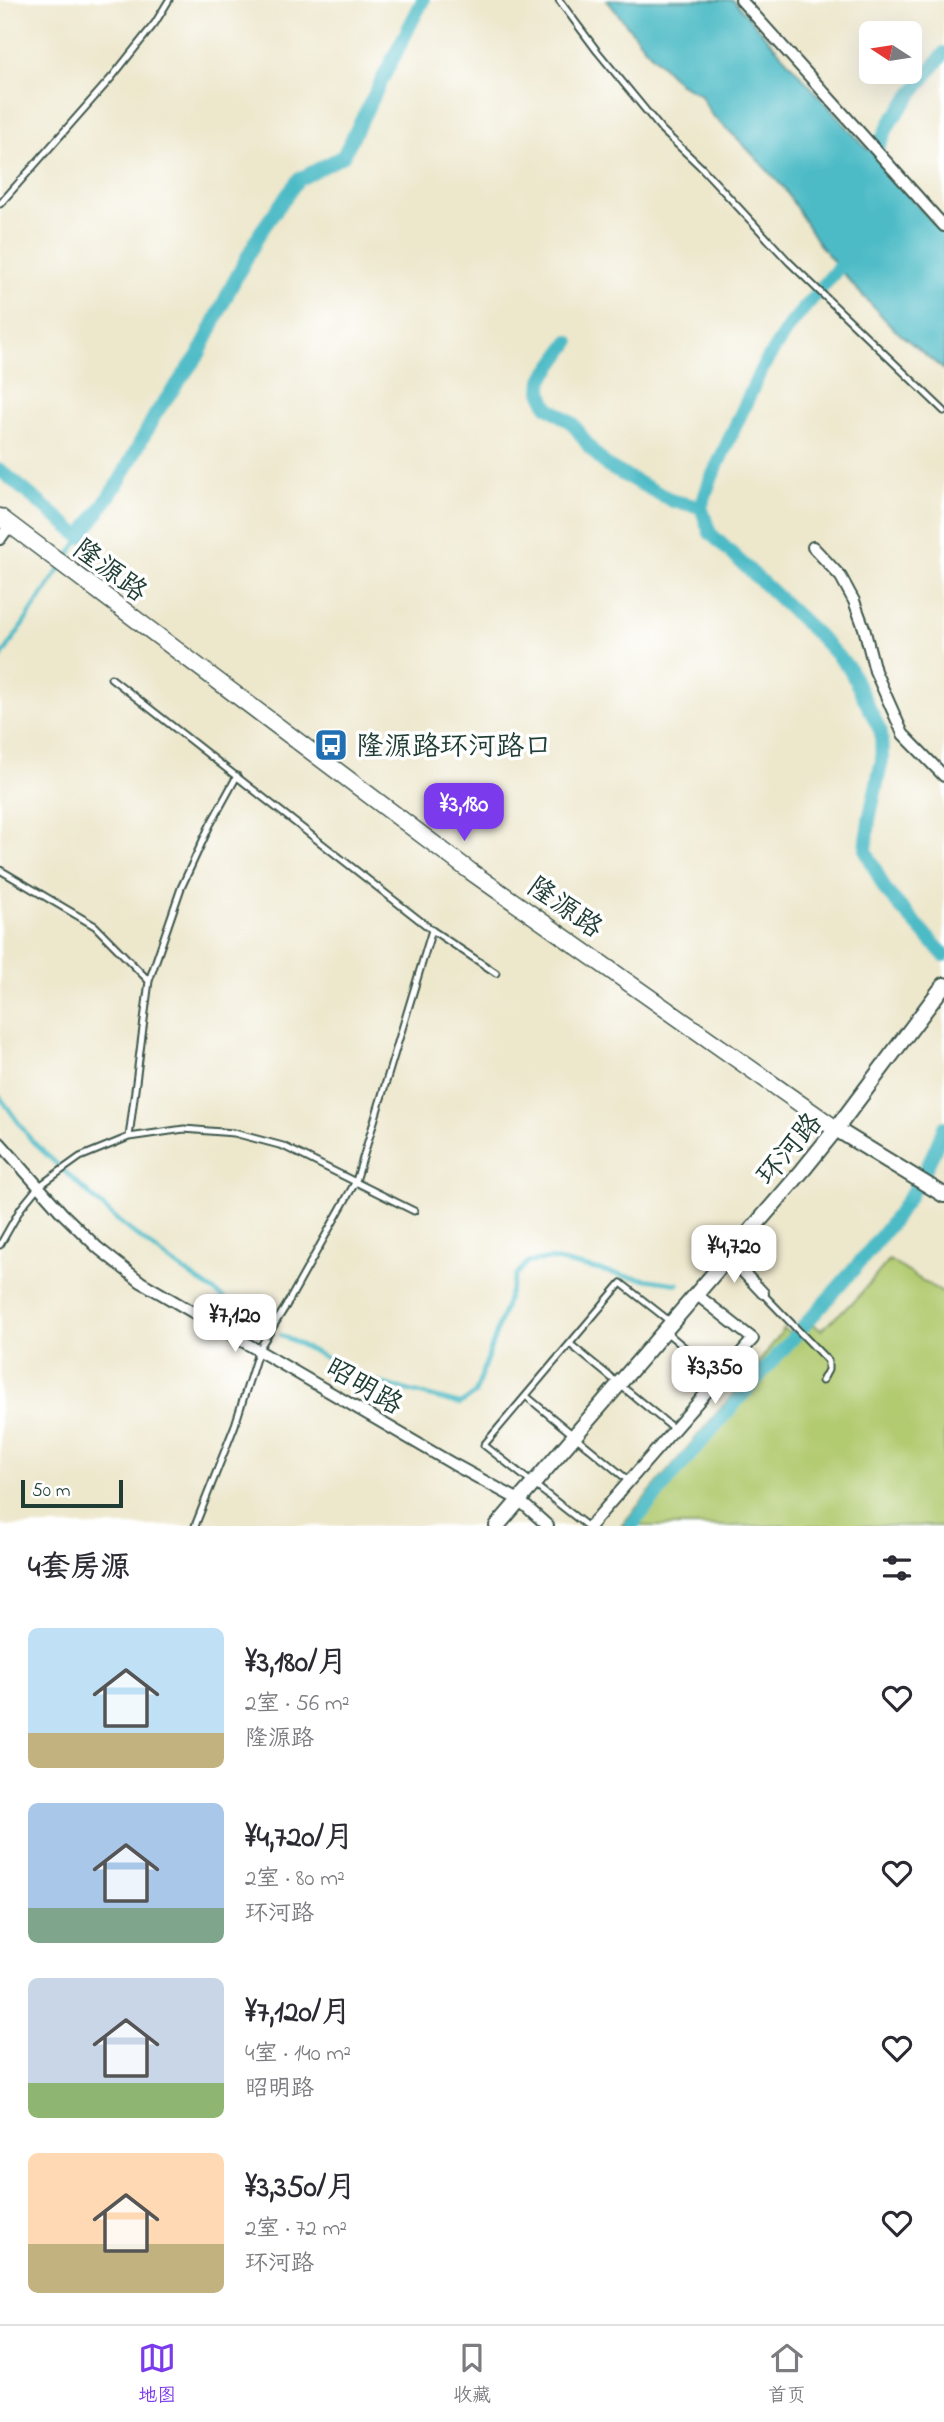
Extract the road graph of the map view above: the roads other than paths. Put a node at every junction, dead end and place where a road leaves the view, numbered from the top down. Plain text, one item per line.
1 (169, 0) edge
2 (559, 0) edge
3 (741, 0) edge
4 (0, 204) edge
5 (944, 226) edge
6 (944, 411) edge
7 (3, 527) edge
8 (813, 547) dead end
9 (111, 678) dead end
10 (237, 776) junction
11 (944, 776) edge
12 (0, 870) edge
13 (432, 930) junction
14 (496, 973) dead end
15 (149, 981) junction
16 (944, 985) edge
17 (836, 1129) junction
18 (129, 1137) junction
19 (0, 1143) edge
20 (356, 1181) junction
21 (38, 1187) junction
22 (943, 1195) edge
23 (414, 1211) dead end
24 (0, 1245) edge
25 (729, 1257) junction
26 (763, 1293) joint
27 (696, 1294) junction
28 (668, 1327) junction
29 (570, 1344) junction
30 (259, 1349) junction
31 (720, 1377) junction
32 (822, 1381) dead end
33 (619, 1384) junction
34 (526, 1396) junction
35 (674, 1429) junction
36 (574, 1436) junction
37 (629, 1481) junction
38 (533, 1484) junction
39 (519, 1500) junction
40 (195, 1526) edge
41 (497, 1526) edge
42 (548, 1526) edge
43 (589, 1526) edge

1 - 4 lane
2 - 6 lane
3 - 5 street
7 - 17 main road, 隆源路
8 - 11 street
9 - 10 lane
10 - 13 lane
10 - 15 lane
12 - 15 lane
13 - 14 lane
13 - 20 lane
15 - 18 lane
16 - 17 street, 环河路
17 - 22 street
17 - 25 street, 环河路
18 - 20 lane
18 - 21 lane
19 - 21 street, 昭明路
20 - 23 lane
20 - 30 lane
21 - 24 lane
21 - 30 street, 昭明路
25 - 26 street
25 - 27 street, 环河路
26 - 32 lane
27 - 28 street, 环河路
27 - 31 street
28 - 29 lane
28 - 31 lane
28 - 33 street, 环河路
29 - 33 lane
29 - 34 lane
30 - 39 street, 昭明路
30 - 40 lane
31 - 35 street
33 - 35 lane
33 - 36 street, 环河路
34 - 36 lane
34 - 38 lane
35 - 37 street
36 - 37 lane
36 - 38 street, 环河路
37 - 43 street
38 - 39 street, 环河路
38 - 43 lane
39 - 41 street, 环河路
39 - 42 street, 昭明路

